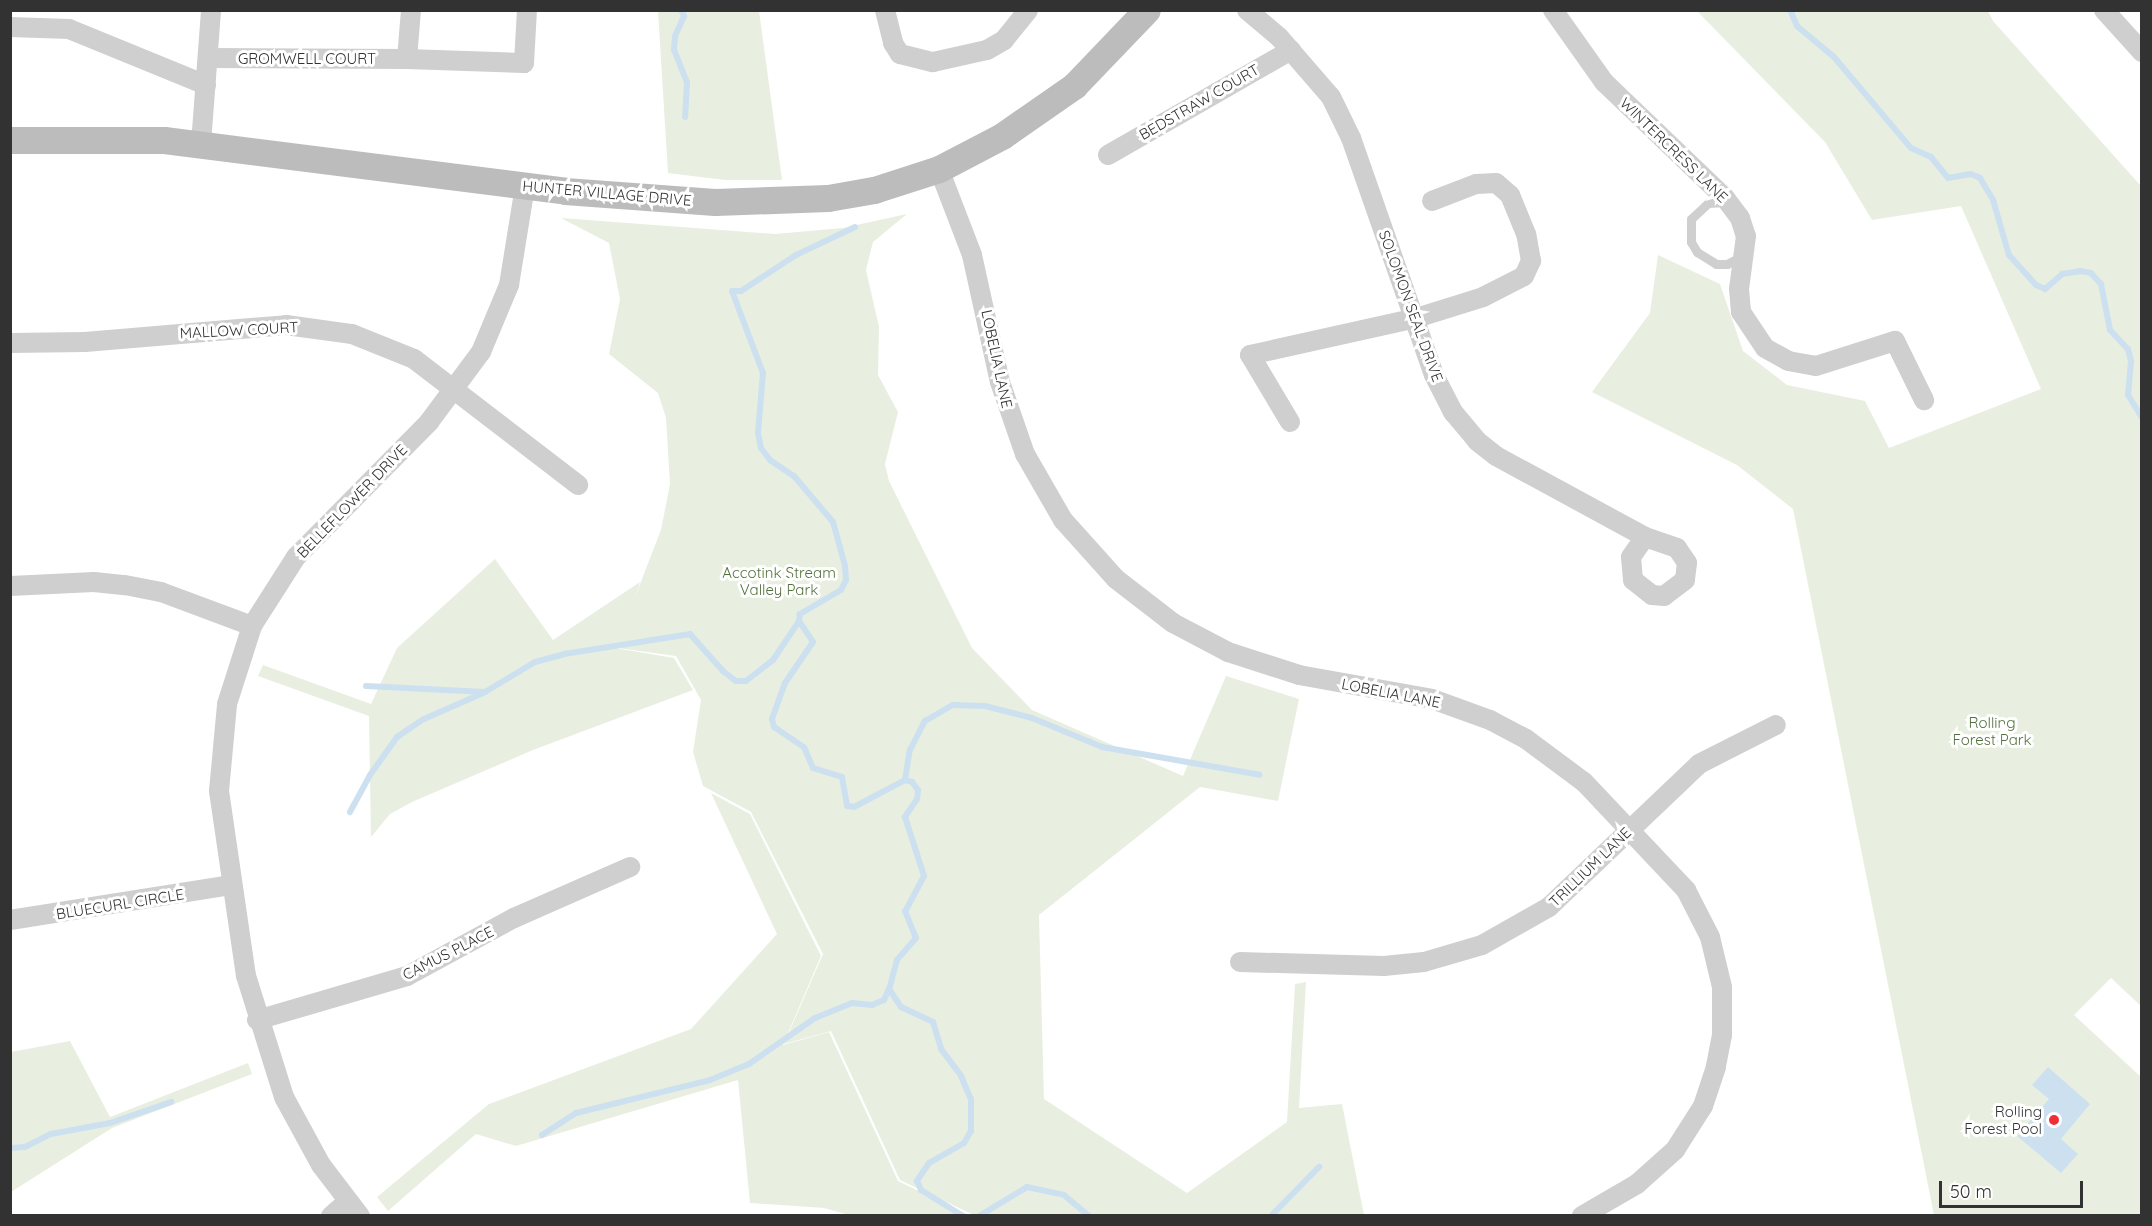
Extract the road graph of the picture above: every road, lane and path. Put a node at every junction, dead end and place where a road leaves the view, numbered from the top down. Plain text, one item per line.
1 (211, 10) edge
2 (411, 10) edge
3 (527, 10) edge
4 (885, 10) edge
5 (1028, 10) edge
6 (1146, 10) edge
7 (1247, 10) edge
8 (1553, 10) edge
9 (2104, 10) edge
10 (10, 27) edge
11 (1290, 50) junction
12 (2142, 52) edge
13 (207, 58) junction
14 (406, 59) junction
15 (206, 85) junction
16 (10, 140) edge
17 (201, 144) junction
18 (1108, 155) dead end
19 (939, 169) junction
20 (525, 186) junction
21 (1432, 201) dead end
22 (1728, 202) junction
23 (1742, 256) junction
24 (1413, 319) junction
25 (10, 343) edge
26 (453, 388) junction
27 (1924, 400) dead end
28 (1290, 422) dead end
29 (578, 485) dead end
30 (1644, 537) dead end
31 (10, 586) edge
32 (252, 626) junction
33 (1776, 725) dead end
34 (1630, 829) junction
35 (630, 867) dead end
36 (230, 885) junction
37 (10, 920) edge
38 (1240, 962) dead end
39 (257, 1020) junction
40 (353, 1209) edge
41 (331, 1215) edge
42 (1582, 1215) edge

1 - 13 street
2 - 14 street
3 - 14 street, GROMWELL COURT
4 - 5 street
6 - 19 street, HUNTER VILLAGE DRIVE
7 - 11 street, SOLOMON SEAL DRIVE
8 - 22 street, WINTERCRESS LANE
9 - 12 street
10 - 15 street
11 - 18 street, BEDSTRAW COURT
11 - 24 street, SOLOMON SEAL DRIVE
13 - 14 street, GROMWELL COURT
13 - 15 street
15 - 17 street
16 - 17 street, HUNTER VILLAGE DRIVE
17 - 20 street, HUNTER VILLAGE DRIVE
19 - 20 street, HUNTER VILLAGE DRIVE
19 - 34 street, LOBELIA LANE
20 - 26 street, BELLEFLOWER DRIVE
21 - 24 street
22 - 23 street, WINTERCRESS LANE
22 - 23 lane
23 - 27 street, WINTERCRESS LANE
24 - 28 street
24 - 30 street, SOLOMON SEAL DRIVE
25 - 26 street, MALLOW COURT
26 - 29 street, MALLOW COURT
26 - 32 street, BELLEFLOWER DRIVE
31 - 32 street
32 - 36 street, BELLEFLOWER DRIVE
33 - 34 street, TRILLIUM LANE
34 - 38 street, TRILLIUM LANE
34 - 42 street, LOBELIA LANE
35 - 39 street, CAMUS PLACE
36 - 37 street, BLUECURL CIRCLE
36 - 39 street, BELLEFLOWER DRIVE
39 - 40 street, BELLEFLOWER DRIVE
40 - 41 street, BELLEFLOWER DRIVE

